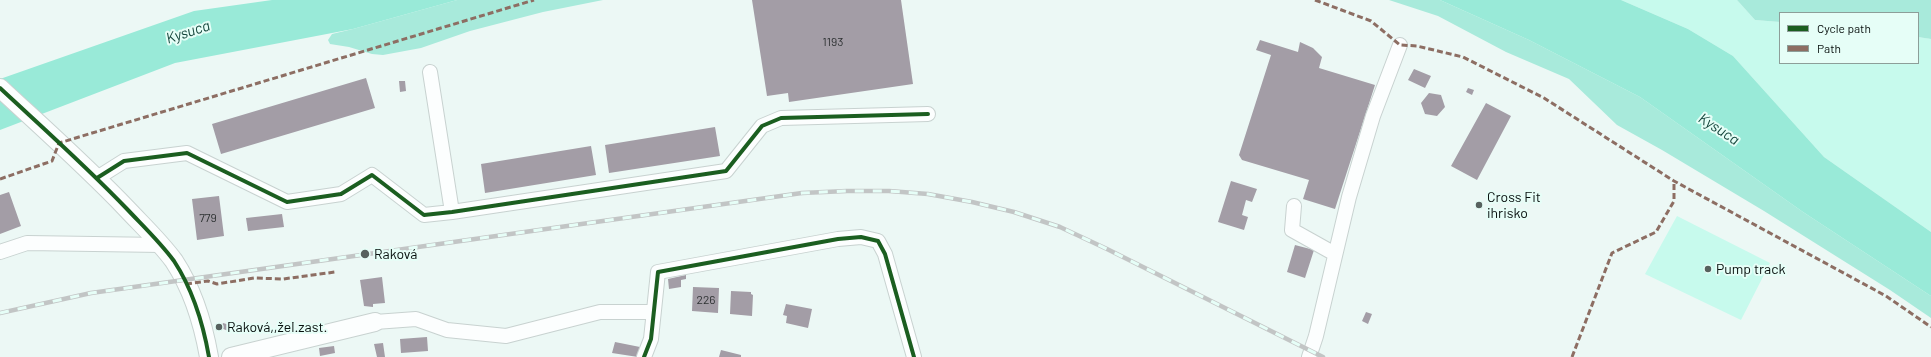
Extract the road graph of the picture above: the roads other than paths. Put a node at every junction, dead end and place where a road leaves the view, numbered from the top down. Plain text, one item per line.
1 (1400, 45) dead end
2 (430, 72) dead end
3 (0, 88) edge
4 (928, 114) dead end
5 (98, 178) junction
6 (1294, 206) dead end
7 (452, 212) junction
8 (161, 244) junction
9 (0, 252) edge
10 (1335, 254) junction
11 (653, 312) junction
12 (375, 322) joint
13 (209, 357) edge
14 (232, 357) edge
15 (644, 357) edge
16 (914, 357) edge
17 (1309, 357) edge

1 - 10 street
2 - 7 street
3 - 5 street
4 - 7 street
5 - 7 street
5 - 8 street
6 - 10 street
8 - 9 street
8 - 13 street
10 - 17 street
11 - 12 street
11 - 15 street
11 - 16 street
12 - 14 street

